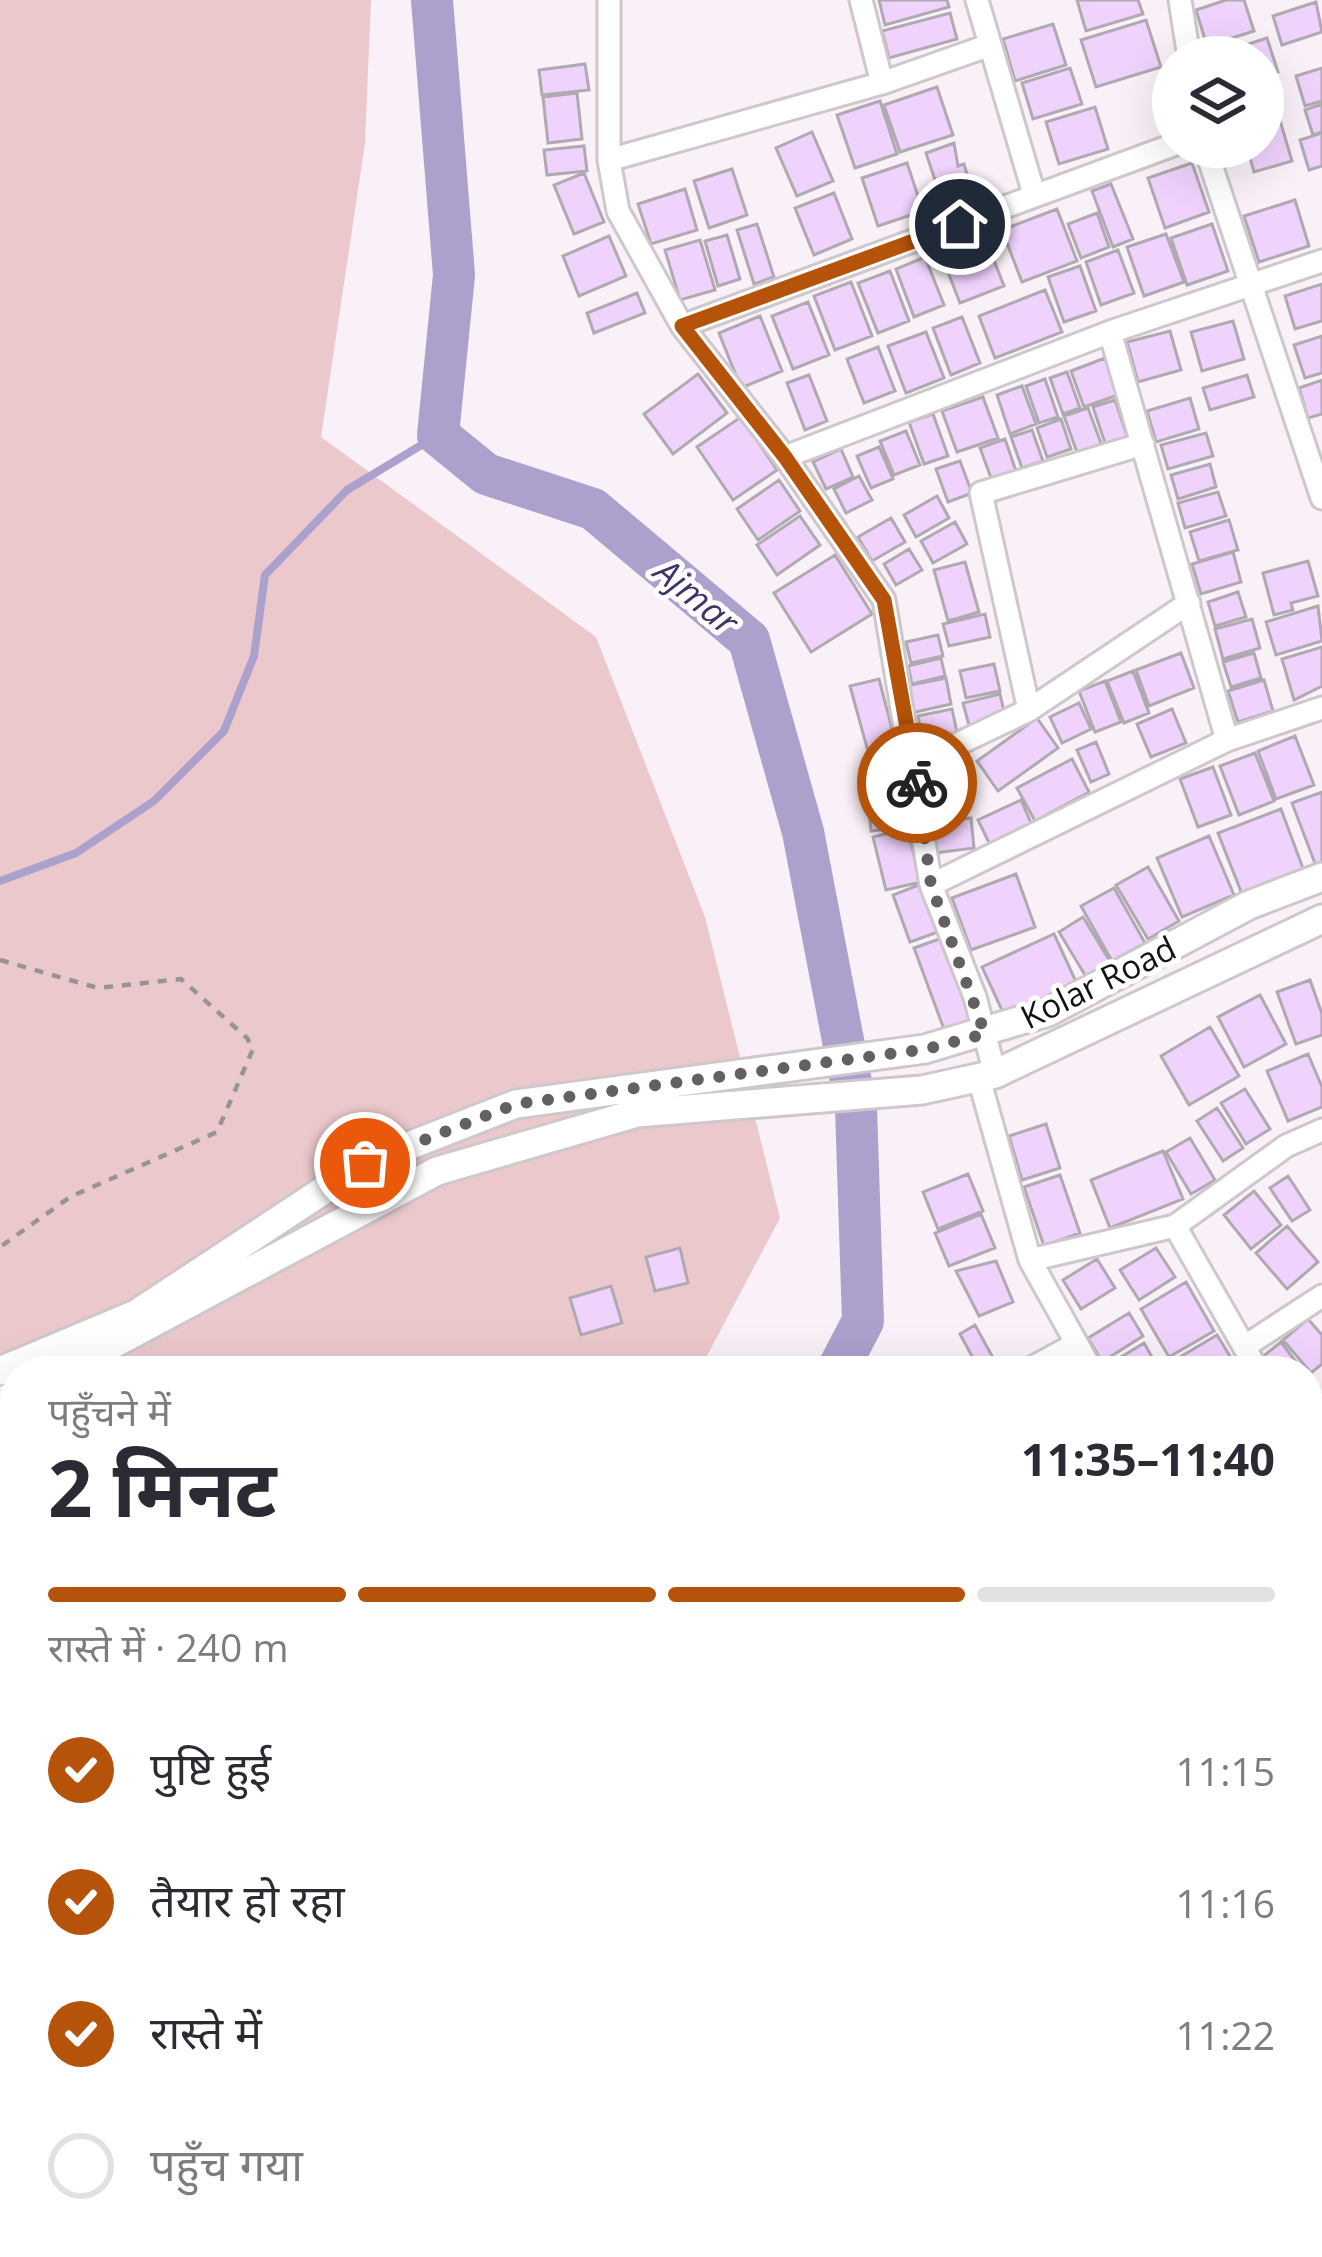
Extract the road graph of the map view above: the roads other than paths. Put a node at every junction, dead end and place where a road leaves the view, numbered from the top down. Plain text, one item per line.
1 (609, 0) edge
2 (861, 0) edge
3 (976, 0) edge
4 (1180, 0) edge
5 (1186, 36) edge
6 (990, 45) junction
7 (882, 82) junction
8 (1152, 153) edge
9 (609, 160) junction
10 (1211, 168) edge
11 (1034, 194) junction
12 (1322, 261) edge
13 (1250, 286) junction
14 (682, 326) junction
15 (1110, 332) junction
16 (1143, 444) junction
17 (785, 457) junction
18 (1322, 498) edge
19 (1189, 603) junction
20 (1322, 708) edge
21 (1029, 710) junction
22 (1227, 740) junction
23 (914, 765) junction
24 (1322, 877) edge
25 (931, 885) junction
26 (1322, 919) edge
27 (985, 1034) junction
28 (987, 1075) junction
29 (633, 1100) junction
30 (1322, 1130) edge
31 (1175, 1226) junction
32 (1030, 1260) junction
33 (1322, 1296) edge
34 (1074, 1345) junction
35 (1244, 1347) junction
36 (36, 1356) edge
37 (91, 1356) edge
38 (1054, 1356) edge
39 (1082, 1356) edge
40 (1249, 1356) edge

1 - 9 street
2 - 7 street
3 - 6 street
4 - 5 street
6 - 7 street
6 - 11 street
7 - 9 street
8 - 11 street
9 - 14 street
10 - 13 street
11 - 14 street
12 - 13 street
13 - 15 street
13 - 18 street
14 - 17 street
15 - 16 street
15 - 17 street
16 - 19 street
16 - 21 street
17 - 23 street
19 - 21 street
19 - 22 street
20 - 22 street
21 - 23 street
22 - 25 street
23 - 25 street
24 - 27 main road, Kolar Road
25 - 27 street
26 - 28 main road, Kolar Road
27 - 28 street
27 - 29 main road, Kolar Road
28 - 29 main road, Kolar Road
28 - 32 street
29 - 36 main road, Kolar Road
29 - 37 main road, Kolar Road
30 - 31 street
31 - 32 street
31 - 35 street
32 - 34 street
33 - 35 street
34 - 38 street
34 - 39 street
35 - 40 street

